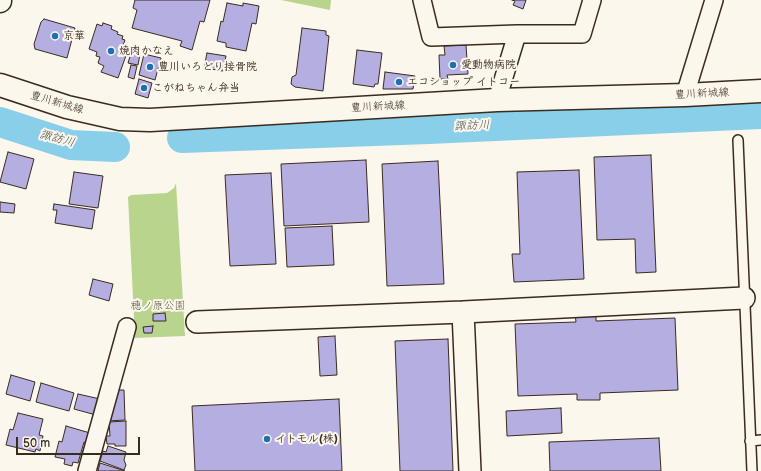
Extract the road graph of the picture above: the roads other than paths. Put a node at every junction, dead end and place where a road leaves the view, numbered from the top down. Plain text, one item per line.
1 (422, 0) edge
2 (592, 0) edge
3 (714, 0) edge
4 (517, 34) junction
5 (0, 85) edge
6 (761, 91) edge
7 (686, 95) junction
8 (497, 100) junction
9 (738, 140) dead end
10 (744, 298) junction
11 (463, 312) junction
12 (197, 322) dead end
13 (128, 327) dead end
14 (761, 440) edge
15 (750, 441) junction
16 (87, 471) edge
17 (470, 471) edge
18 (752, 471) edge

1 - 4 street
2 - 4 street
3 - 7 street
4 - 8 street
5 - 8 main road, 豊川新城線
6 - 7 main road, 豊川新城線
7 - 8 main road, 豊川新城線
9 - 10 lane
10 - 11 street
10 - 15 lane
11 - 12 street
11 - 17 street
13 - 16 street
14 - 15 lane
15 - 18 lane

